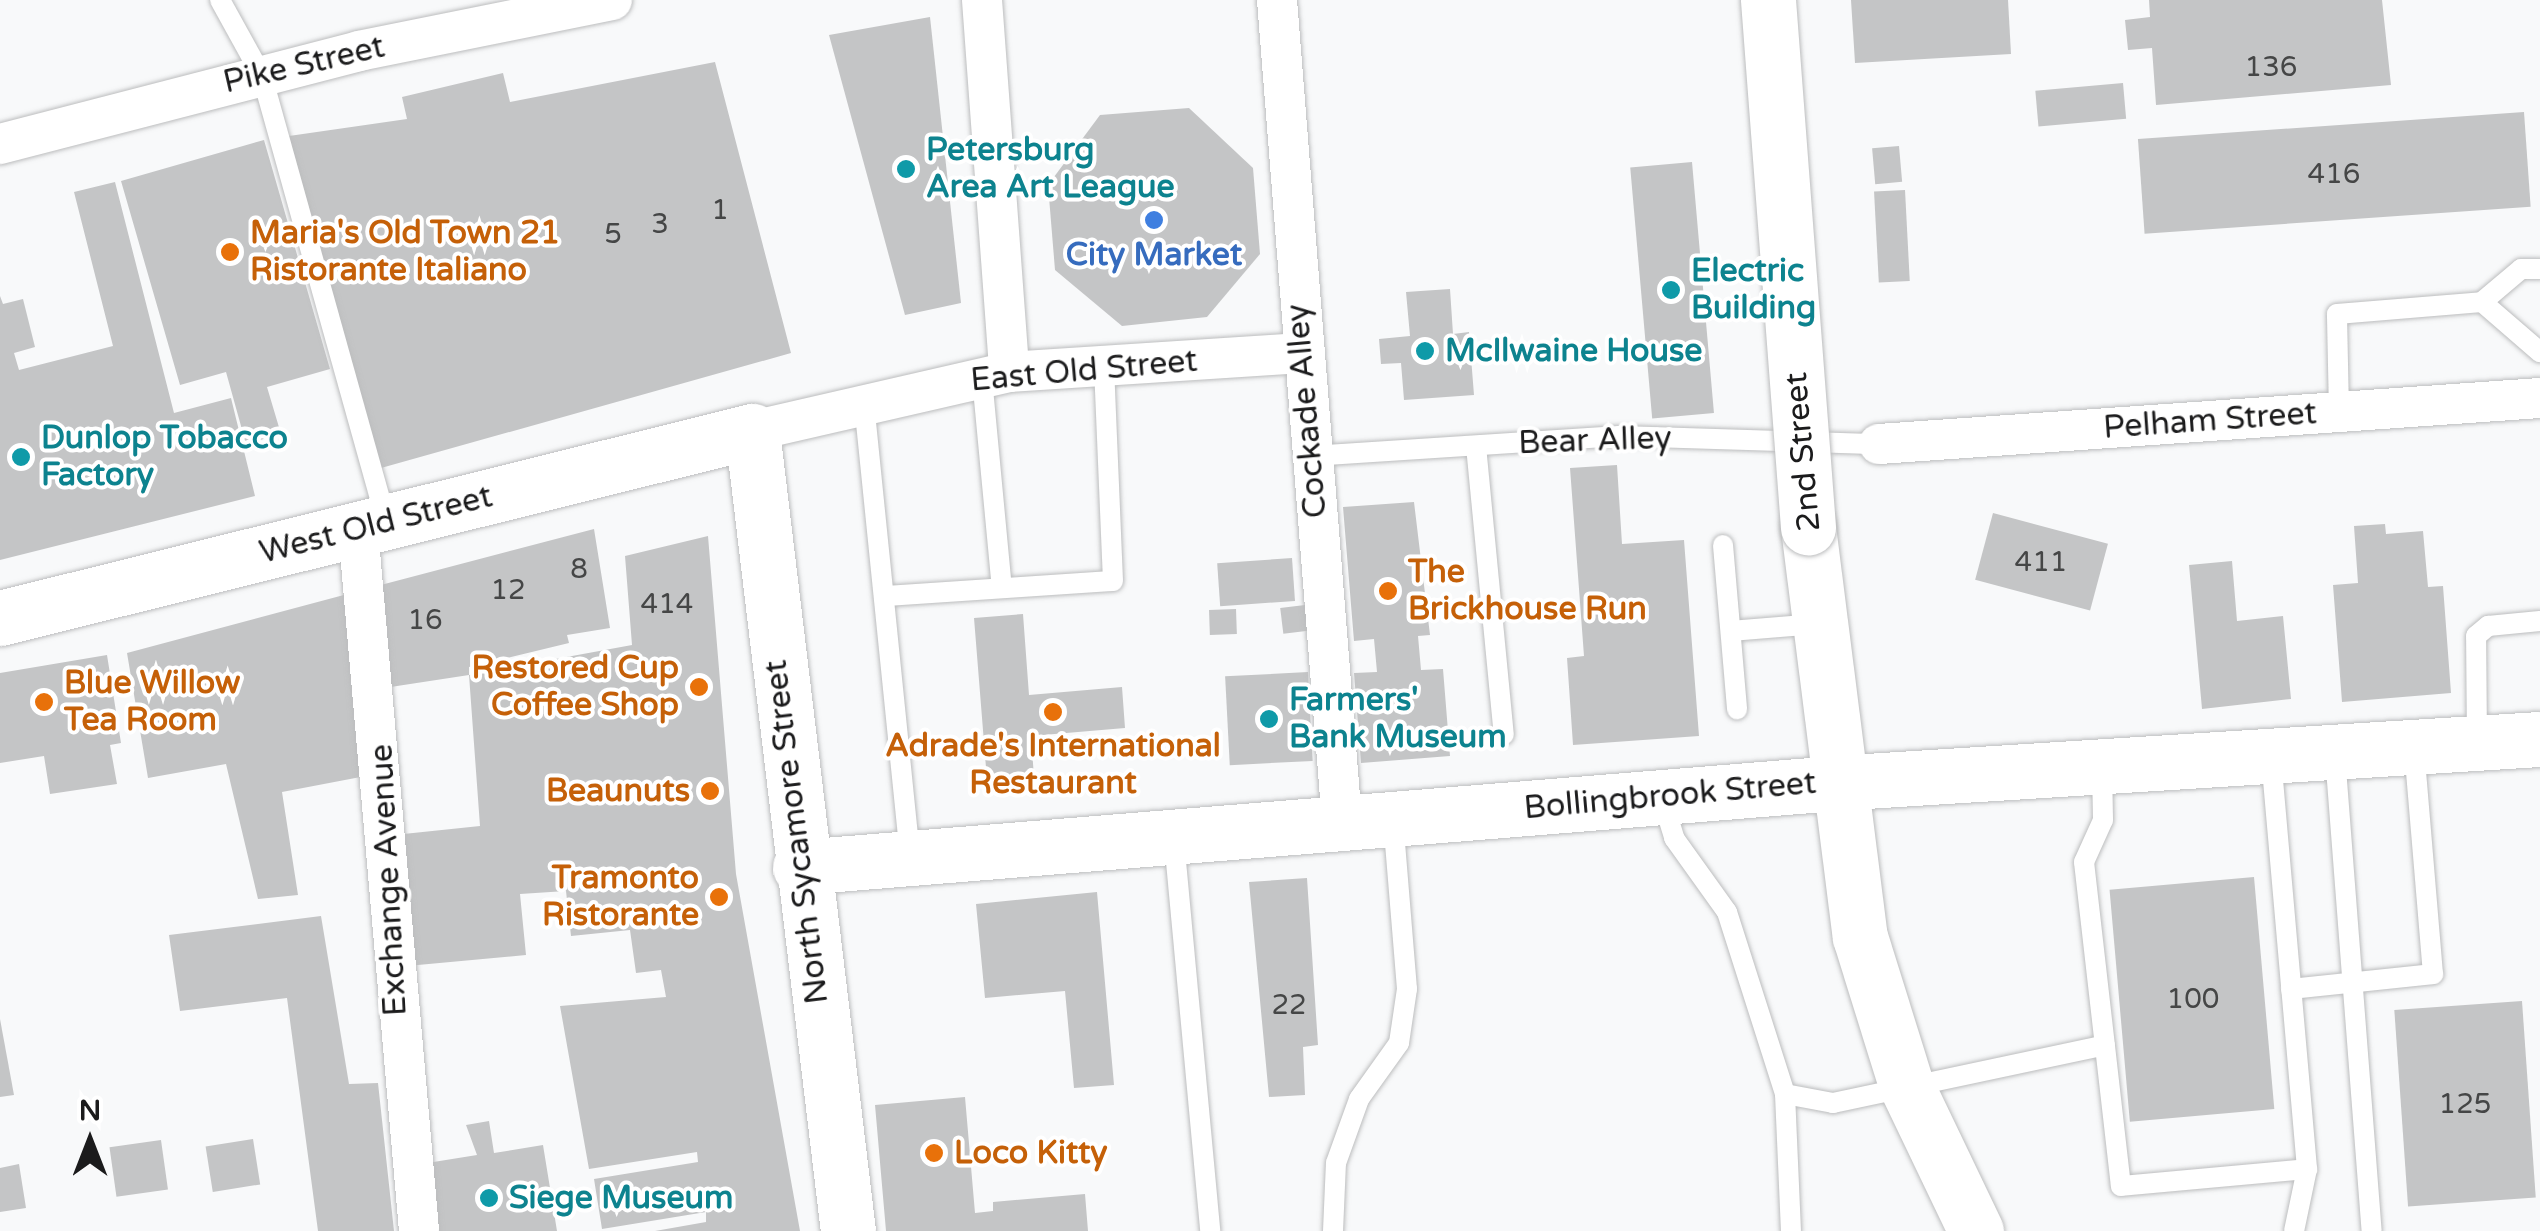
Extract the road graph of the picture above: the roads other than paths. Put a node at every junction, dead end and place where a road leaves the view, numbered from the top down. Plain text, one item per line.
1 (220, 0) edge
2 (612, 0) edge
3 (982, 0) edge
4 (1277, 0) edge
5 (1768, 0) edge
6 (262, 76) junction
7 (0, 144) edge
8 (2540, 269) edge
9 (2482, 302) junction
10 (2540, 352) edge
11 (1302, 354) junction
12 (1104, 366) junction
13 (995, 375) junction
14 (2540, 398) edge
15 (864, 403) junction
16 (2340, 412) junction
17 (752, 432) junction
18 (1879, 444) joint
19 (1476, 446) junction
20 (1310, 456) junction
21 (372, 526) junction
22 (1723, 545) dead end
23 (1002, 588) junction
24 (886, 596) junction
25 (0, 618) edge
26 (2540, 621) edge
27 (1818, 624) junction
28 (1730, 631) junction
29 (1738, 709) dead end
30 (1504, 735) dead end
31 (2540, 738) edge
32 (2477, 743) junction
33 (2414, 746) junction
34 (2334, 752) junction
35 (2271, 756) junction
36 (2102, 764) junction
37 (1834, 783) junction
38 (1662, 797) junction
39 (1368, 820) junction
40 (1173, 836) junction
41 (910, 855) junction
42 (800, 868) junction
43 (2358, 982) junction
44 (2291, 989) junction
45 (2105, 1045) junction
46 (1906, 1085) junction
47 (1785, 1094) junction
48 (2307, 1169) junction
49 (419, 1231) edge
50 (848, 1231) edge
51 (1210, 1231) edge
52 (1333, 1231) edge
53 (1791, 1231) edge
54 (1976, 1231) edge
55 (2294, 1231) edge
56 (2372, 1231) edge

1 - 6 lane
2 - 6 street, Pike Street
3 - 13 street
4 - 11 street, Cockade Alley
5 - 27 main road, 2nd Street, bridge
6 - 7 street, Pike Street
6 - 21 lane
8 - 9 lane
9 - 10 lane
9 - 16 lane
11 - 12 street, East Old Street
11 - 20 street, Cockade Alley
12 - 13 street, East Old Street
12 - 23 lane
13 - 15 street, East Old Street
13 - 23 lane
14 - 16 street, Pelham Street
15 - 17 street, East Old Street
15 - 24 lane
16 - 18 street, Pelham Street
17 - 21 main road, West Old Street
17 - 42 main road, North Sycamore Street
18 - 19 lane, Bear Alley
19 - 20 lane, Bear Alley
19 - 30 lane
20 - 39 street, Cockade Alley
21 - 25 main road, West Old Street
21 - 49 street, Exchange Avenue
22 - 28 lane
23 - 24 lane
24 - 41 lane
26 - 32 lane
27 - 28 lane
27 - 37 main road, 2nd Street
28 - 29 lane
31 - 32 main road, Bollingbrook Street
32 - 33 main road, Bollingbrook Street
33 - 34 main road, Bollingbrook Street
33 - 43 lane
34 - 35 main road, Bollingbrook Street
34 - 43 lane
35 - 36 main road, Bollingbrook Street
35 - 44 lane
36 - 37 main road, Bollingbrook Street
36 - 45 lane
37 - 38 main road, Bollingbrook Street
37 - 46 main road, 2nd Street
38 - 39 main road, Bollingbrook Street
38 - 47 lane
39 - 40 main road, Bollingbrook Street
39 - 52 lane
40 - 41 main road, Bollingbrook Street
40 - 51 lane
41 - 42 main road, Bollingbrook Street
42 - 50 main road, North Sycamore Street
43 - 44 lane
43 - 56 lane
44 - 48 lane
45 - 46 lane
45 - 48 lane
46 - 47 lane
46 - 54 main road, 2nd Street
47 - 53 lane
48 - 55 lane

